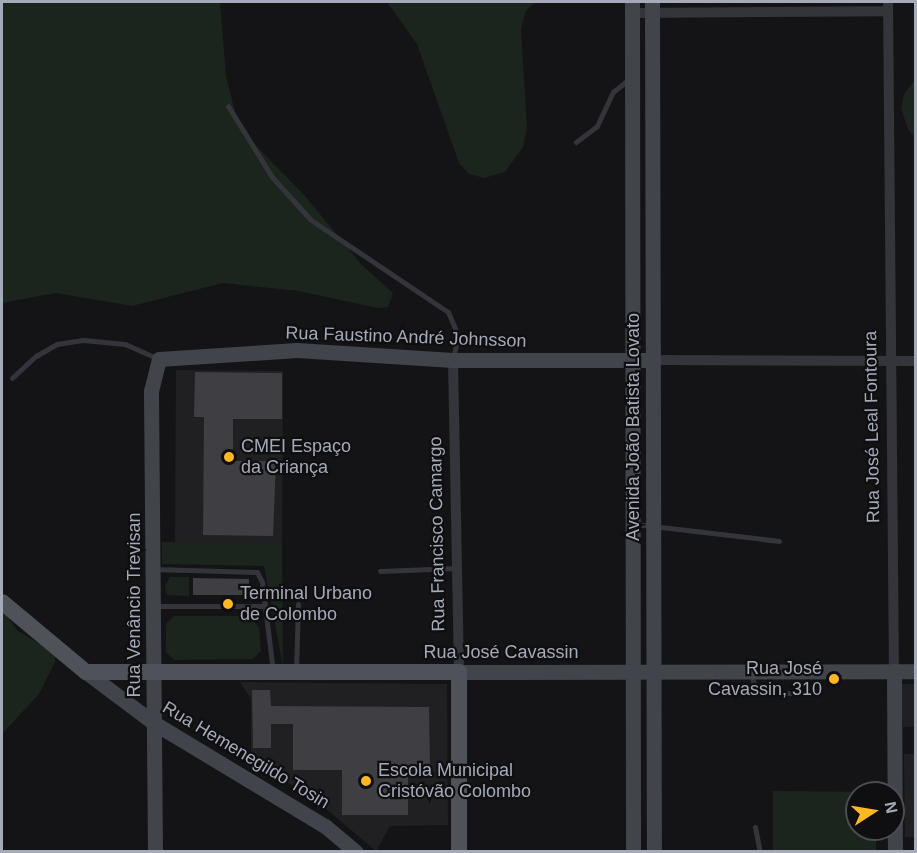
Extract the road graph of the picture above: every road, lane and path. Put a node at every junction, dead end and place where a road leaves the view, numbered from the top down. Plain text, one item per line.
1 (688, 2) edge
2 (888, 6) edge
3 (633, 7) edge
4 (652, 7) edge
5 (684, 13) junction
6 (632, 76) junction
7 (228, 106) dead end
8 (576, 142) dead end
9 (159, 359) junction
10 (453, 360) junction
11 (653, 360) junction
12 (633, 361) junction
13 (891, 361) junction
14 (915, 361) edge
15 (12, 378) dead end
16 (632, 524) junction
17 (653, 524) junction
18 (779, 541) dead end
19 (457, 568) junction
20 (154, 569) junction
21 (380, 571) dead end
22 (2, 602) edge
23 (298, 604) dead end
24 (154, 606) junction
25 (265, 606) junction
26 (654, 608) junction
27 (633, 609) junction
28 (633, 671) junction
29 (654, 671) junction
30 (750, 671) junction
31 (894, 671) junction
32 (915, 671) edge
33 (86, 672) junction
34 (154, 672) junction
35 (273, 672) junction
36 (296, 672) junction
37 (459, 672) junction
38 (792, 693) dead end
39 (154, 723) junction
40 (755, 826) dead end
41 (155, 852) edge
42 (356, 852) edge
43 (459, 852) edge
44 (633, 852) edge
45 (654, 852) edge
46 (760, 852) edge
47 (895, 852) edge

1 - 5 street
2 - 5 street
2 - 13 street, Rua José Leal Fontoura
3 - 4 street
3 - 6 street, Avenida João Batista Lovato
4 - 5 street
4 - 11 street, Avenida João Batista Lovato
6 - 8 lane
6 - 12 street, Avenida João Batista Lovato
7 - 10 lane
9 - 10 street, Rua Faustino André Johnsson
9 - 15 lane
9 - 20 street, Rua Venâncio Trevisan
10 - 12 street, Rua Faustino André Johnsson
10 - 19 street, Rua Francisco Camargo
11 - 12 street, Rua Faustino André Johnsson
11 - 13 street
11 - 17 street, Avenida João Batista Lovato
12 - 16 street, Avenida João Batista Lovato
13 - 14 street
13 - 31 street, Rua José Leal Fontoura
16 - 17 lane
16 - 27 street, Avenida João Batista Lovato
17 - 18 lane
17 - 26 street, Avenida João Batista Lovato
19 - 21 lane
19 - 37 street, Rua Francisco Camargo
20 - 24 street, Rua Venâncio Trevisan
20 - 25 lane
22 - 33 main road
23 - 36 lane
24 - 25 lane
24 - 34 street, Rua Venâncio Trevisan
25 - 35 lane
26 - 27 street
26 - 29 street, Avenida João Batista Lovato
27 - 28 street, Avenida João Batista Lovato
28 - 29 street, Rua José Cavassin
28 - 37 street, Rua José Cavassin
28 - 44 street, Avenida João Batista Lovato
29 - 30 street, Rua José Cavassin
29 - 45 street, Avenida João Batista Lovato
30 - 31 street, Rua José Cavassin
30 - 38 lane
31 - 32 street, Rua José Cavassin
31 - 47 street, Rua José Leal Fontoura
33 - 34 main road, Rua José Cavassin
33 - 39 street, Rua Hemenegildo Tosin
34 - 35 main road, Rua José Cavassin
34 - 39 street, Rua Venâncio Trevisan
35 - 36 main road, Rua José Cavassin
36 - 37 main road, Rua José Cavassin
37 - 43 main road, Rua Francisco Camargo
39 - 41 street, Rua Venâncio Trevisan
39 - 42 street, Rua Hemenegildo Tosin
40 - 46 lane

